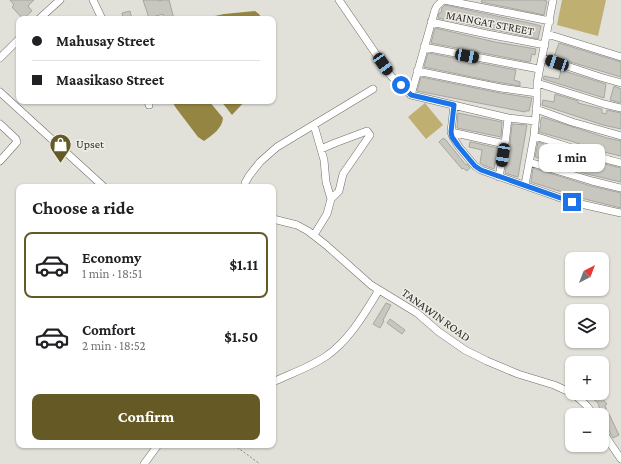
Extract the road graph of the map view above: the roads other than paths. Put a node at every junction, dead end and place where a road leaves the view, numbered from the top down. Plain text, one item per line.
1 (60, 0) edge
2 (93, 0) edge
3 (339, 0) edge
4 (444, 0) edge
5 (553, 0) edge
6 (42, 16) edge
7 (101, 16) edge
8 (550, 21) junction
9 (431, 22) junction
10 (547, 34) junction
11 (16, 42) edge
12 (545, 45) junction
13 (424, 47) junction
14 (621, 57) edge
15 (0, 58) edge
16 (543, 58) junction
17 (539, 70) junction
18 (417, 71) junction
19 (537, 83) junction
20 (621, 83) edge
21 (373, 89) dead end
22 (0, 92) edge
23 (537, 93) junction
24 (411, 95) junction
25 (454, 105) junction
26 (621, 108) edge
27 (536, 109) junction
28 (508, 118) junction
29 (534, 121) junction
30 (314, 125) junction
31 (1, 127) edge
32 (451, 132) junction
33 (534, 136) junction
34 (621, 136) edge
35 (505, 144) junction
36 (321, 149) junction
37 (0, 161) edge
38 (529, 162) junction
39 (621, 163) edge
40 (499, 177) junction
41 (101, 184) edge
42 (245, 184) edge
43 (524, 185) junction
44 (621, 188) edge
45 (332, 199) junction
46 (621, 213) edge
47 (276, 220) edge
48 (314, 235) junction
49 (379, 290) junction
50 (276, 381) edge
51 (588, 408) edge
52 (609, 441) edge
53 (156, 448) edge
54 (621, 459) edge
55 (144, 464) edge

1 - 6 street
2 - 7 street
3 - 24 street
4 - 8 street
4 - 9 street
5 - 8 street
8 - 10 street
9 - 12 street, MAINGAT STREET
9 - 13 street
10 - 12 street
10 - 14 street
11 - 15 street
12 - 16 street
13 - 17 street
13 - 18 street
16 - 17 street
16 - 20 street
17 - 19 street
18 - 23 street
18 - 24 street
19 - 23 street
19 - 26 street
21 - 30 street
22 - 41 street
23 - 27 street
24 - 25 street
25 - 28 street
25 - 32 street
27 - 29 street
27 - 34 street
28 - 29 street
28 - 35 street
29 - 33 street
30 - 36 street
30 - 42 street
31 - 37 street
32 - 35 street
32 - 40 street
33 - 38 street
33 - 39 street
35 - 40 street
36 - 45 street
36 - 45 street
38 - 43 street
38 - 44 street
40 - 43 street
43 - 46 street
45 - 48 street
47 - 48 street, TANAWIN ROAD
48 - 49 street, TANAWIN ROAD
49 - 50 street
49 - 51 street, TANAWIN ROAD
52 - 54 street
53 - 55 street

